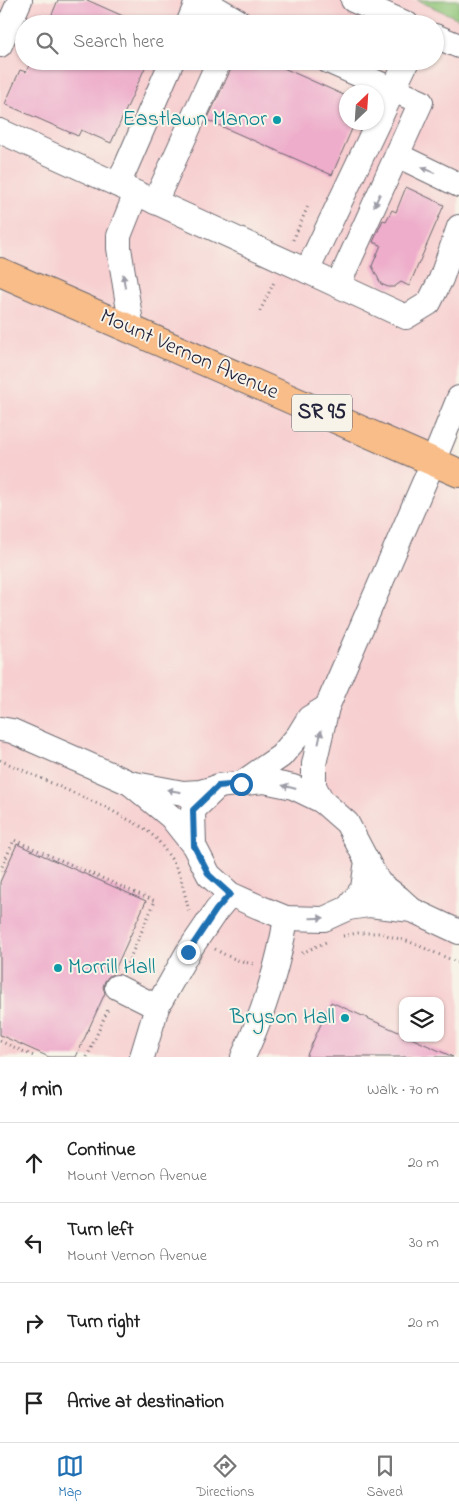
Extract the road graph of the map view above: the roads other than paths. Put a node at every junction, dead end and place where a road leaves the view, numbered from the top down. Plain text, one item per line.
1 (20, 0) edge
2 (198, 0) edge
3 (202, 0) edge
4 (353, 0) edge
5 (192, 15) edge
6 (226, 15) edge
7 (387, 15) edge
8 (444, 40) edge
9 (0, 45) edge
10 (459, 46) edge
11 (170, 70) edge
12 (213, 70) edge
13 (348, 70) edge
14 (403, 70) edge
15 (393, 90) junction
16 (0, 131) edge
17 (397, 156) junction
18 (459, 185) edge
19 (137, 193) junction
20 (459, 228) edge
21 (0, 272) edge
22 (307, 272) junction
23 (338, 285) junction
24 (132, 329) junction
25 (459, 398) edge
26 (433, 462) junction
27 (459, 474) edge
28 (327, 706) junction
29 (0, 729) edge
30 (130, 784) junction
31 (229, 785) junction
32 (322, 801) junction
33 (194, 846) junction
34 (366, 861) junction
35 (230, 894) junction
36 (348, 908) junction
37 (412, 910) junction
38 (286, 918) junction
39 (459, 932) edge
40 (117, 987) road end
41 (157, 1007) junction
42 (148, 1053) edge
43 (243, 1057) edge

1 - 9 street
2 - 5 street
3 - 6 street
4 - 7 street
8 - 10 street
11 - 19 street
12 - 19 street
13 - 15 street
14 - 15 street
15 - 17 street
15 - 22 street
16 - 19 street
18 -> 17 street
17 -> 23 street
19 - 22 street
24 -> 19 street
20 - 23 street
21 - 24 main road, Mount Vernon Avenue / SR 95
22 - 23 street
24 - 26 main road, Mount Vernon Avenue / SR 95
25 - 26 street
26 - 27 main road, Mount Vernon Avenue / SR 95
26 - 28 street
28 - 31 street
32 -> 28 street
29 - 30 street
31 -> 30 street
30 - 33 street
32 -> 31 street
31 - 33 street
32 - 34 street
33 - 35 street
34 - 36 street
34 - 37 street
35 - 38 street
35 - 41 street
36 - 37 street
38 -> 36 street
37 - 39 street
38 - 43 street
40 - 41 street
41 - 42 street

